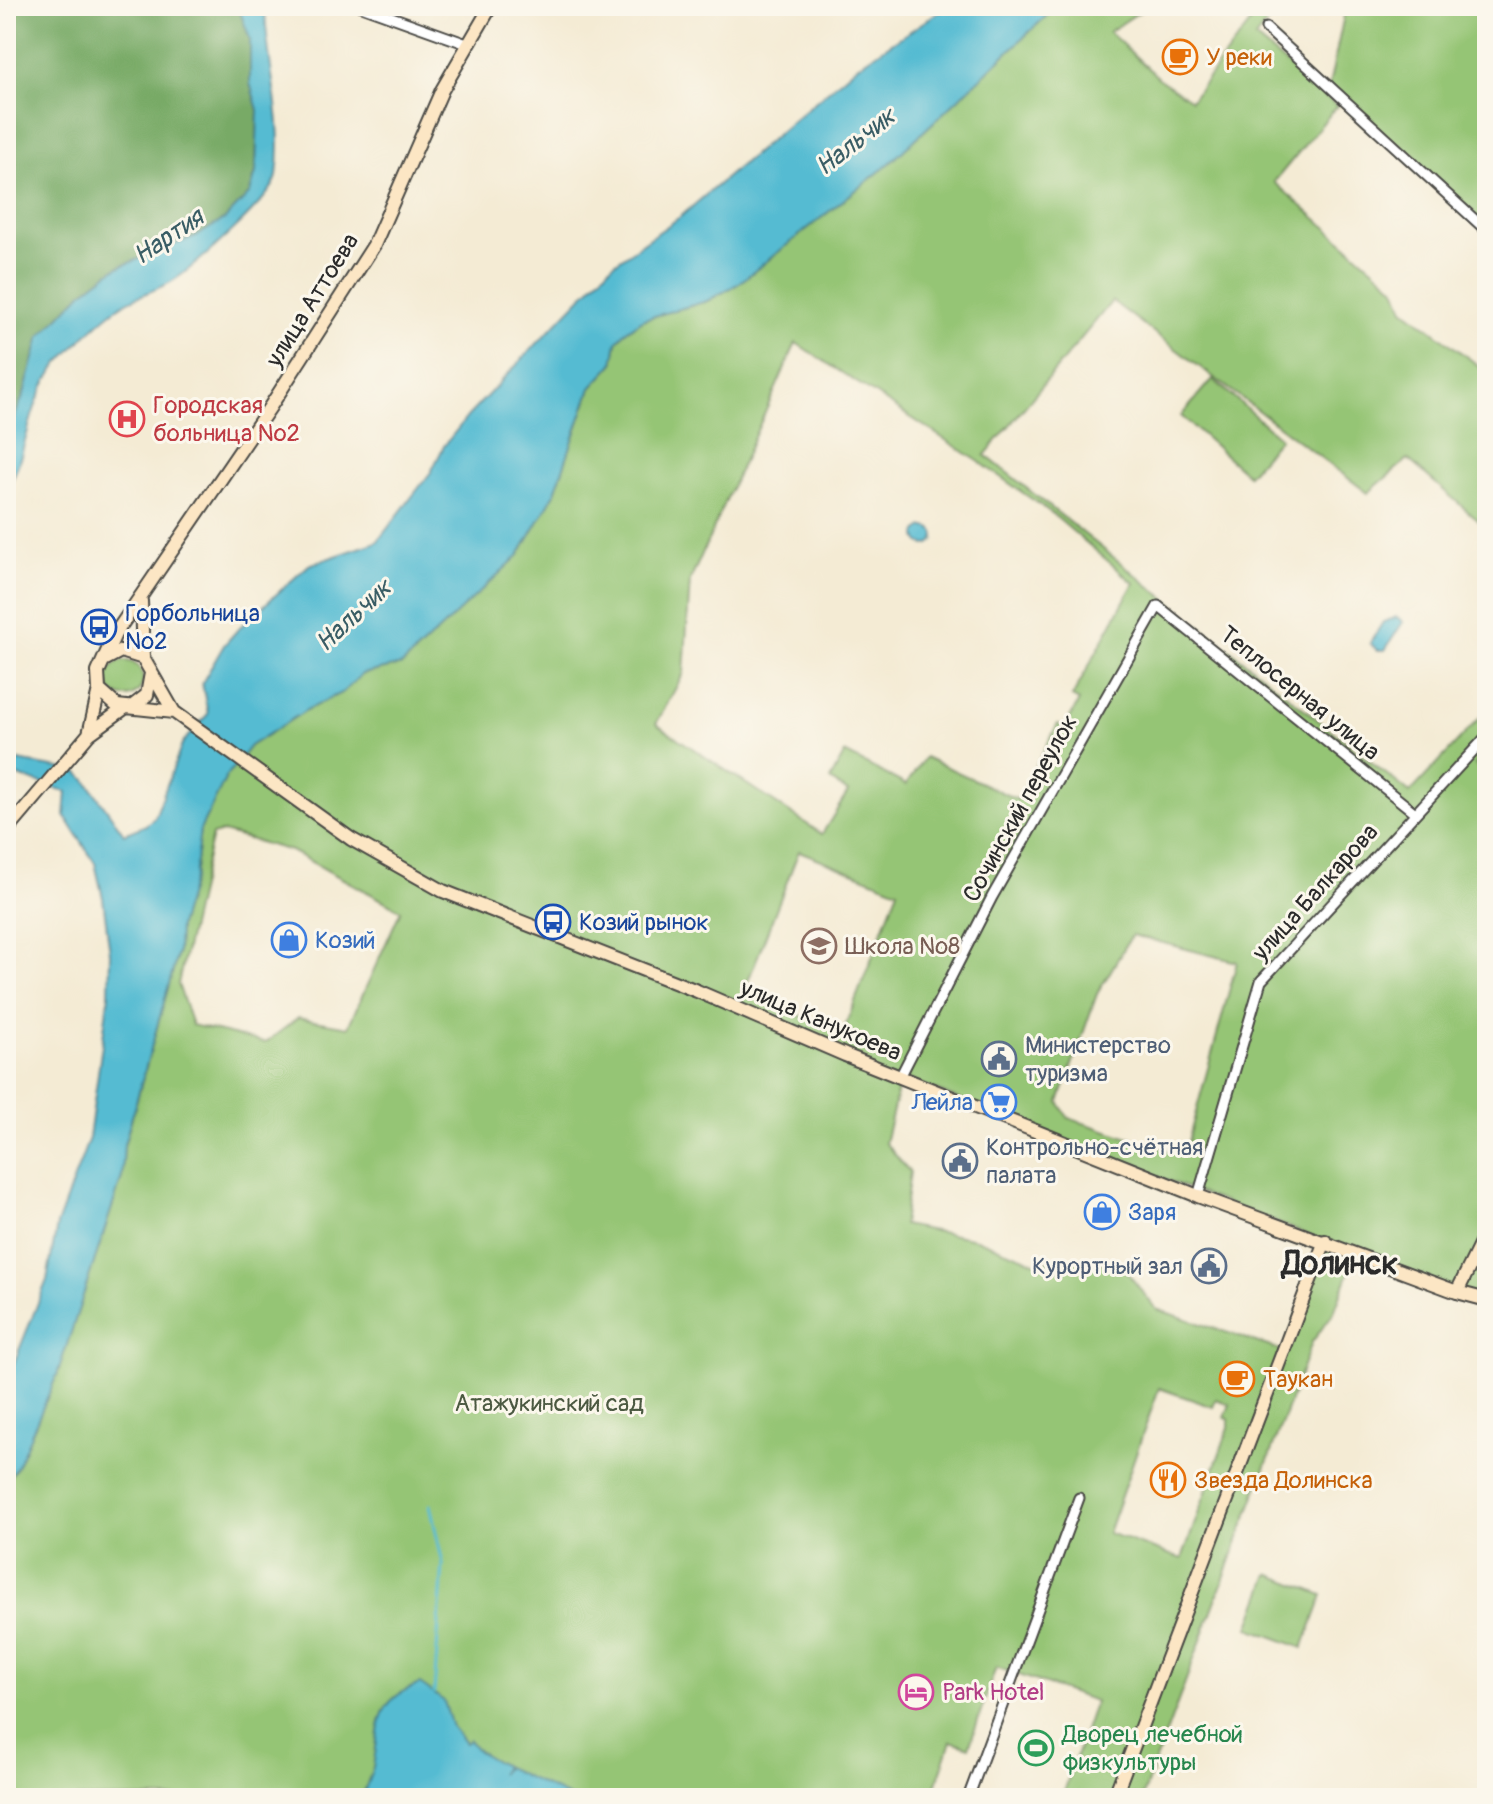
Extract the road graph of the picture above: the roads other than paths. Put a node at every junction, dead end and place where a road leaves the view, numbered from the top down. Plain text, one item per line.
1 (361, 6) edge
2 (491, 6) edge
3 (584, 6) edge
4 (601, 6) edge
5 (1266, 28) dead end
6 (467, 44) junction
7 (1487, 231) edge
8 (141, 601) junction
9 (1159, 606) joint
10 (143, 658) junction
11 (102, 663) junction
12 (151, 670) junction
13 (99, 690) junction
14 (130, 706) junction
15 (174, 712) junction
16 (89, 734) junction
17 (1487, 736) edge
18 (1414, 812) junction
19 (6, 832) edge
20 (900, 1077) junction
21 (1198, 1196) junction
22 (1487, 1231) edge
23 (1325, 1241) junction
24 (1457, 1292) junction
25 (1487, 1300) edge
26 (1079, 1498) dead end
27 (968, 1798) edge
28 (1114, 1798) edge

1 - 6 street
2 - 6 street, улица Аттоева
3 - 4 street
5 - 7 street
6 - 8 street, улица Аттоева
8 - 10 street
8 - 11 street, улица Аттоева
9 - 18 street, Теплосерная улица
9 - 20 street, Сочинский переулок
10 - 11 street
10 - 12 street
11 - 13 street
12 - 14 street
12 - 15 street
13 - 14 street
13 - 16 street
14 - 15 street
14 - 16 street
15 - 20 street, улица Канукоева
16 - 19 street
17 - 18 street, улица Балкарова
18 - 21 street, улица Балкарова
20 - 21 street, улица Канукоева
21 - 23 street, улица Канукоева
22 - 24 street
23 - 24 street, улица Канукоева
23 - 28 street
24 - 25 street, улица Канукоева
26 - 27 street

